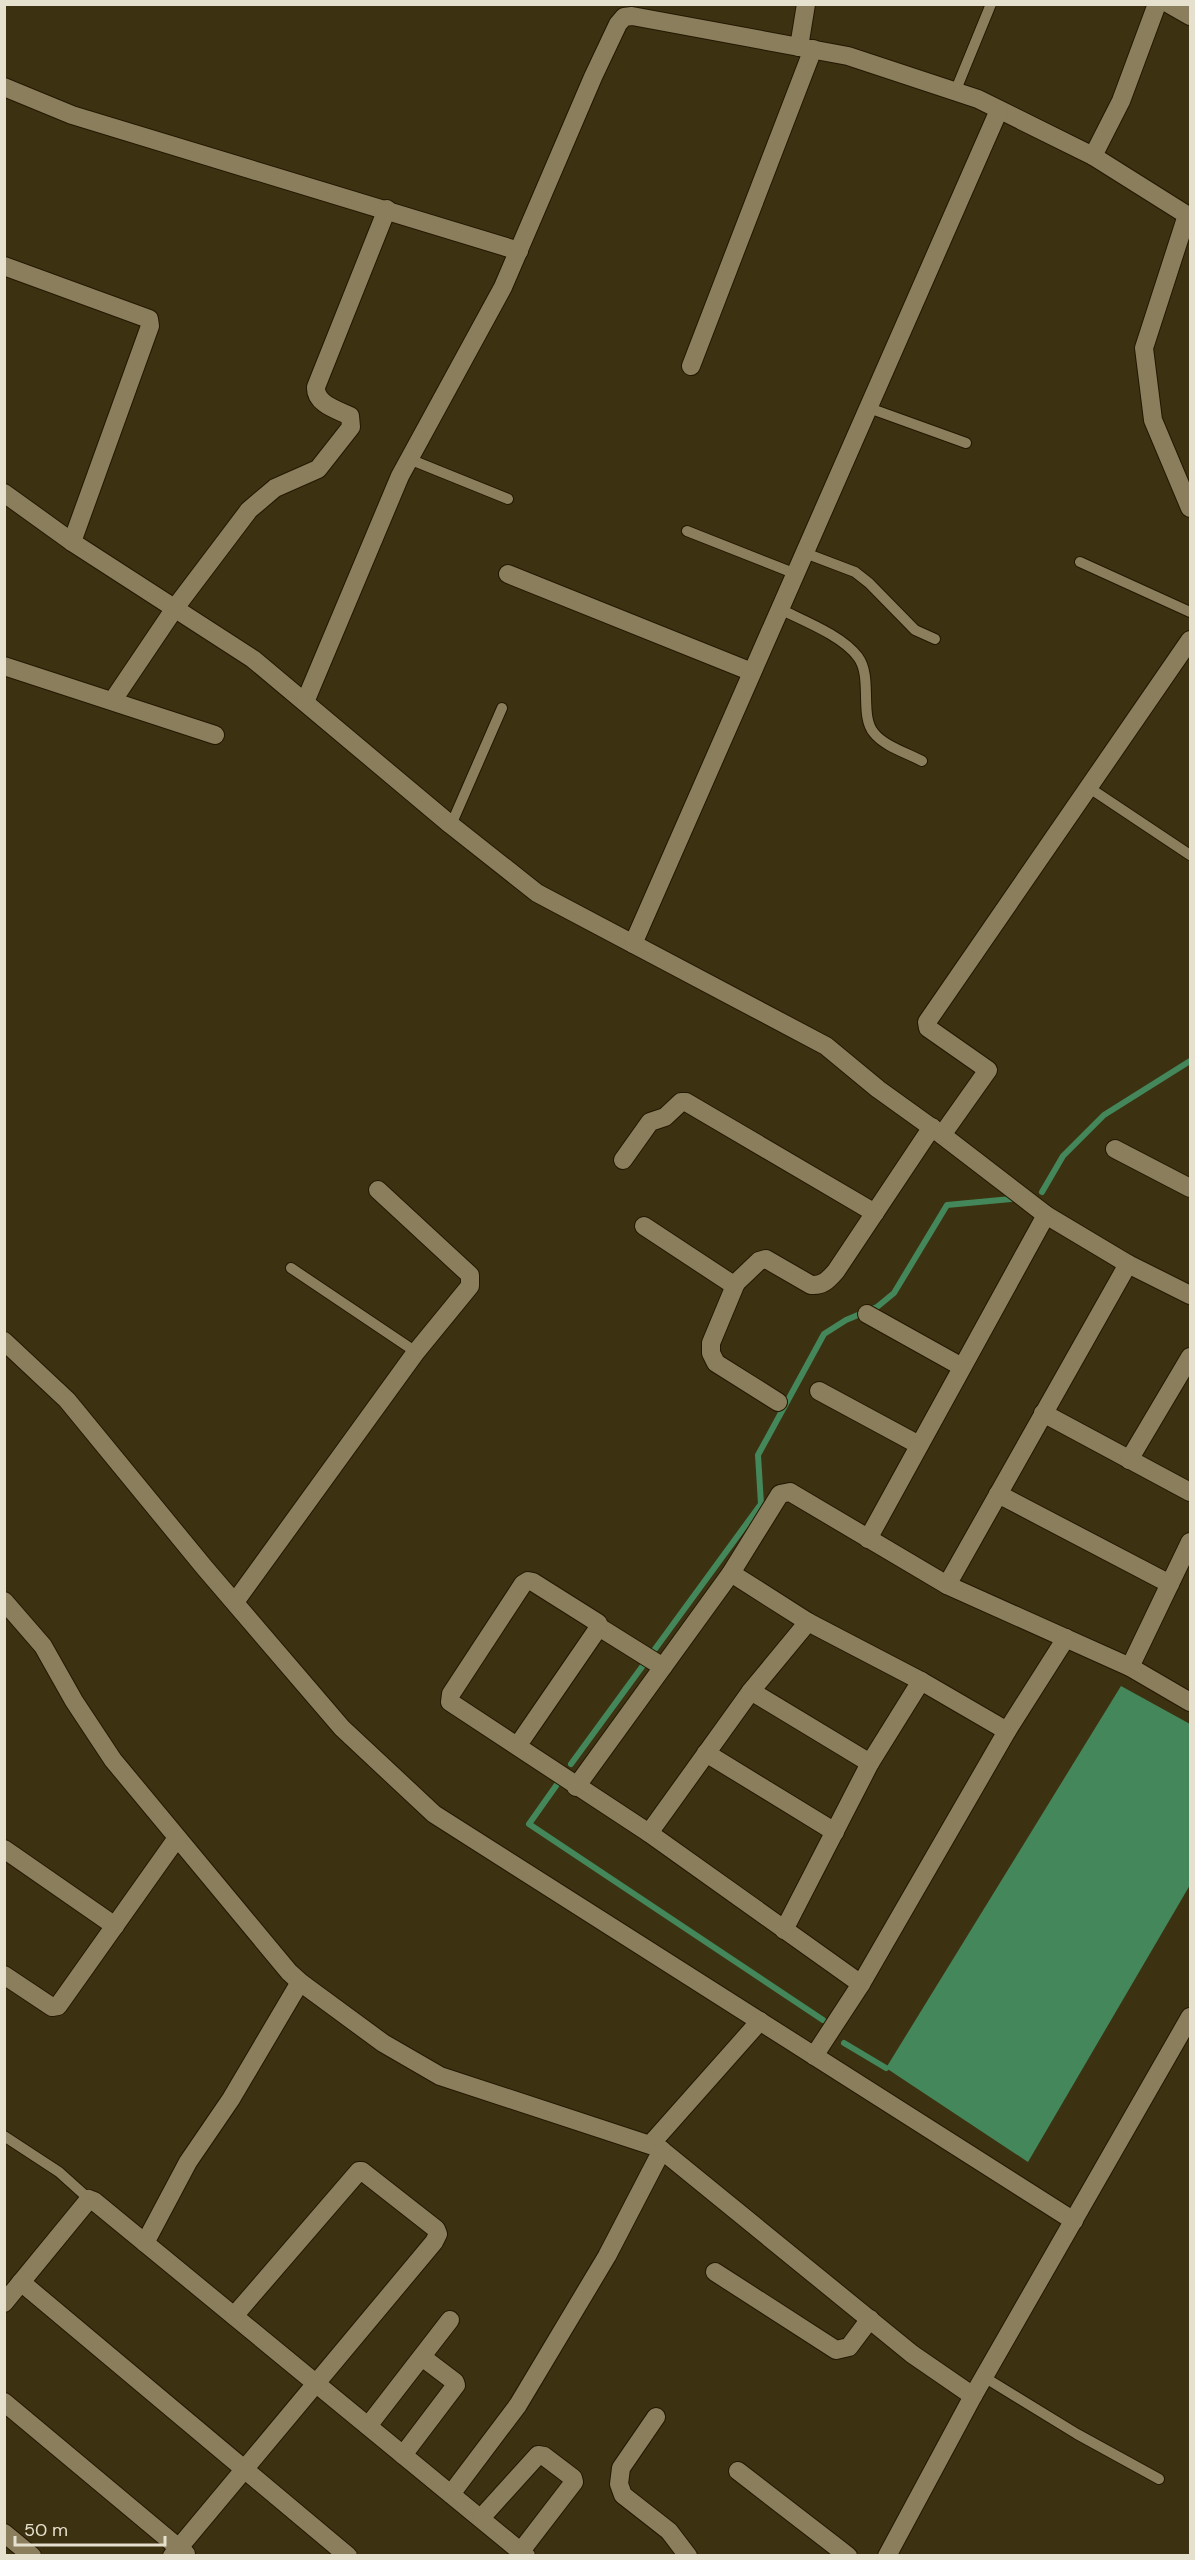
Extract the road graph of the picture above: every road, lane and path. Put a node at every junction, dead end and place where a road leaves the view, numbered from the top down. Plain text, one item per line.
1 (806, 4) edge
2 (991, 4) edge
3 (1157, 4) edge
4 (1169, 4) edge
5 (623, 11) edge
6 (1191, 16) edge
7 (806, 48) junction
8 (4, 87) edge
9 (955, 92) junction
10 (999, 110) junction
11 (1093, 156) junction
12 (387, 209) junction
13 (1189, 216) edge
14 (519, 251) junction
15 (4, 266) edge
16 (691, 366) dead end
17 (869, 408) junction
18 (966, 443) dead end
19 (410, 459) junction
20 (4, 493) edge
21 (508, 500) dead end
22 (1191, 508) edge
23 (687, 531) dead end
24 (72, 542) junction
25 (805, 554) junction
26 (1080, 562) dead end
27 (508, 574) dead end
28 (796, 574) junction
29 (175, 608) junction
30 (780, 609) junction
31 (1191, 612) edge
32 (935, 639) dead end
33 (1191, 640) edge
34 (4, 666) edge
35 (752, 672) junction
36 (113, 700) junction
37 (305, 702) junction
38 (502, 708) dead end
39 (214, 735) dead end
40 (922, 761) dead end
41 (1088, 787) junction
42 (451, 825) junction
43 (1191, 855) edge
44 (633, 944) junction
45 (937, 1131) junction
46 (1115, 1149) dead end
47 (623, 1160) dead end
48 (1191, 1188) edge
49 (378, 1190) dead end
50 (875, 1213) junction
51 (1046, 1215) junction
52 (644, 1226) dead end
53 (1128, 1264) junction
54 (291, 1268) dead end
55 (736, 1283) junction
56 (1191, 1295) edge
57 (867, 1314) dead end
58 (4, 1341) edge
59 (416, 1352) junction
60 (1191, 1357) edge
61 (963, 1366) junction
62 (819, 1391) dead end
63 (778, 1402) dead end
64 (1043, 1413) junction
65 (920, 1445) junction
66 (1129, 1460) junction
67 (1191, 1492) edge
68 (998, 1494) junction
69 (868, 1539) junction
70 (1191, 1542) edge
71 (730, 1573) junction
72 (1170, 1584) junction
73 (947, 1585) junction
74 (235, 1602) junction
75 (6, 1605) edge
76 (808, 1622) junction
77 (599, 1627) junction
78 (1066, 1638) junction
79 (652, 1661) junction
80 (1130, 1667) junction
81 (921, 1681) junction
82 (751, 1691) junction
83 (1191, 1702) edge
84 (1007, 1731) junction
85 (518, 1745) junction
86 (706, 1753) junction
87 (870, 1763) junction
88 (576, 1787) junction
89 (835, 1832) junction
90 (649, 1833) junction
91 (177, 1838) junction
92 (4, 1849) edge
93 (115, 1926) junction
94 (784, 1930) junction
95 (4, 1975) edge
96 (300, 1982) junction
97 (861, 1984) junction
98 (1191, 2016) edge
99 (760, 2021) junction
100 (814, 2056) junction
101 (4, 2136) edge
102 (658, 2147) junction
103 (89, 2199) junction
104 (1074, 2221) junction
105 (145, 2243) junction
106 (715, 2272) dead end
107 (21, 2282) junction
108 (4, 2303) edge
109 (234, 2316) junction
110 (870, 2319) junction
111 (450, 2320) dead end
112 (422, 2357) junction
113 (984, 2378) junction
114 (316, 2383) junction
115 (974, 2396) junction
116 (4, 2402) edge
117 (656, 2417) dead end
118 (368, 2426) junction
119 (403, 2455) junction
120 (246, 2469) junction
121 (738, 2471) dead end
122 (1158, 2479) dead end
123 (450, 2494) junction
124 (481, 2518) junction
125 (4, 2533) edge
126 (179, 2553) edge
127 (523, 2553) edge
128 (32, 2556) edge
129 (348, 2556) edge
130 (688, 2556) edge
131 (848, 2556) edge
132 (887, 2556) edge

1 - 7 street
2 - 9 lane
3 - 11 street
4 - 6 street
5 - 7 street
5 - 14 street
7 - 9 street
7 - 16 street
8 - 12 street
9 - 10 street
10 - 11 street
10 - 17 street
11 - 13 street
12 - 14 street
12 - 29 street
13 - 22 street
14 - 19 street
15 - 24 street
17 - 18 lane
17 - 25 street
19 - 21 lane
19 - 37 street
20 - 24 street
23 - 28 lane
24 - 29 street
25 - 28 street
25 - 32 lane
26 - 31 lane
27 - 35 street
28 - 30 street
29 - 36 street
29 - 37 street
30 - 35 street
30 - 40 lane
33 - 41 street
34 - 36 street
35 - 44 street
36 - 39 street
37 - 42 street
38 - 42 lane
41 - 43 lane
41 - 45 street
42 - 44 street
44 - 45 street
45 - 50 street
45 - 51 street
46 - 48 street
47 - 50 street
49 - 59 street
50 - 55 street
51 - 53 street
51 - 61 street
52 - 55 street
53 - 56 street
53 - 64 street
54 - 59 lane
55 - 63 street
57 - 61 street
58 - 74 street
59 - 74 street
60 - 66 street
61 - 65 street
62 - 65 street
64 - 66 street
64 - 68 street
65 - 69 street
66 - 67 street
68 - 72 street
68 - 73 street
69 - 71 street
69 - 73 street
70 - 72 street
71 - 76 street
71 - 79 street
72 - 80 street
73 - 78 street
74 - 99 street
75 - 91 street
76 - 81 street
76 - 82 street
77 - 79 street
77 - 85 street
77 - 85 street
78 - 80 street
78 - 84 street
79 - 88 street
80 - 83 street
81 - 84 street
81 - 87 street
82 - 86 street
82 - 87 street
84 - 97 street
85 - 88 street
86 - 89 street
86 - 90 street
87 - 89 street
88 - 90 street
89 - 94 street
90 - 94 street
91 - 93 street
91 - 96 street
92 - 93 street
93 - 95 street
94 - 97 street
96 - 102 street
96 - 105 street
97 - 100 street
98 - 104 street
99 - 100 street
99 - 102 street
100 - 104 street
101 - 103 lane
102 - 110 street
102 - 123 street
103 - 105 street
103 - 107 street
104 - 113 street
105 - 109 street
106 - 110 street
107 - 108 street
107 - 120 street
109 - 114 street
109 - 114 street
110 - 115 street
111 - 112 street
112 - 118 street
112 - 119 street
113 - 115 street
113 - 122 lane
114 - 118 street
114 - 120 street
115 - 132 street
116 - 126 street
117 - 130 street
118 - 119 street
119 - 123 street
120 - 126 street
120 - 129 street
121 - 131 street
123 - 124 street
124 - 127 street
124 - 127 street
125 - 128 street

